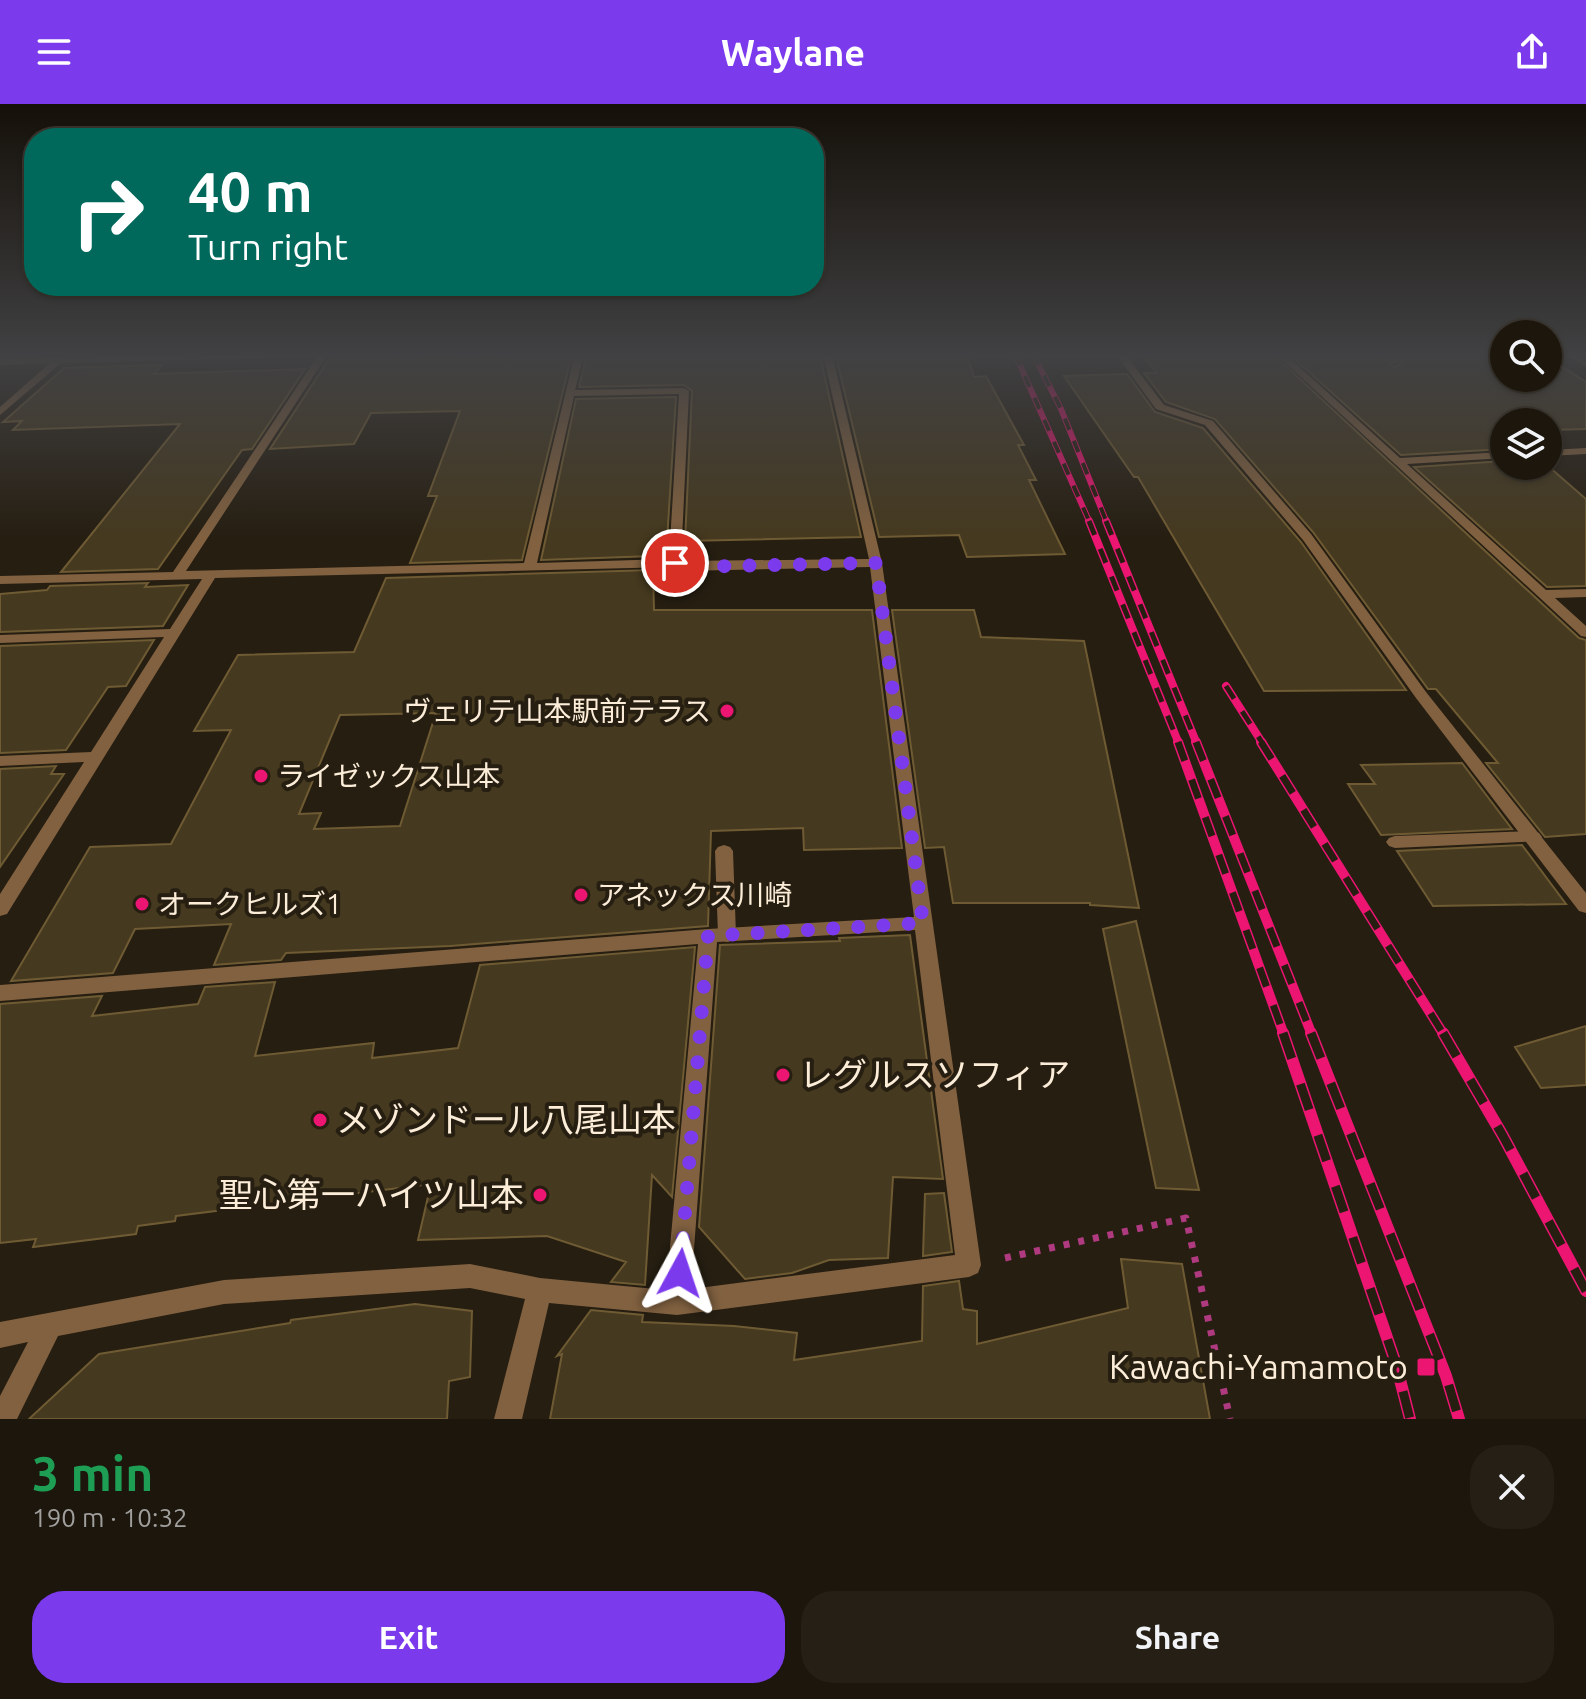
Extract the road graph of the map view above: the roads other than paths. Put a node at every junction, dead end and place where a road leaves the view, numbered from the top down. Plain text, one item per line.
1 (282, 415) edge
2 (565, 415) edge
3 (683, 415) edge
4 (842, 415) edge
5 (1186, 415) edge
6 (1347, 415) edge
7 (1586, 451) edge
8 (1562, 452) edge
9 (1490, 456) edge
10 (1397, 461) junction
11 (675, 563) junction
12 (876, 563) junction
13 (530, 566) junction
14 (212, 573) junction
15 (177, 575) junction
16 (0, 580) edge
17 (1586, 593) edge
18 (1541, 594) junction
19 (174, 633) junction
20 (1586, 633) edge
21 (0, 639) edge
22 (95, 757) junction
23 (0, 761) edge
24 (1533, 837) junction
25 (1395, 842) dead end
26 (724, 851) dead end
27 (1586, 906) edge
28 (0, 909) edge
29 (923, 923) junction
30 (718, 936) junction
31 (0, 993) edge
32 (540, 1290) junction
33 (677, 1303) junction
34 (50, 1326) junction
35 (0, 1335) edge
36 (3, 1419) edge
37 (508, 1419) edge

1 - 15 street
2 - 13 street
3 - 11 street
4 - 12 street
5 - 24 street
6 - 10 street
7 - 8 street
9 - 10 street
10 - 18 street
11 - 12 street
11 - 13 street
12 - 29 street
13 - 14 street
14 - 15 street
14 - 19 street
15 - 16 street
17 - 18 street
18 - 20 street
19 - 21 street
19 - 22 street
22 - 23 street
22 - 28 street
24 - 25 street
24 - 27 street
26 - 30 street
29 - 30 street
29 - 33 street
30 - 31 street
30 - 33 street
32 - 33 street
32 - 34 street
32 - 37 street
34 - 35 street
34 - 36 street

